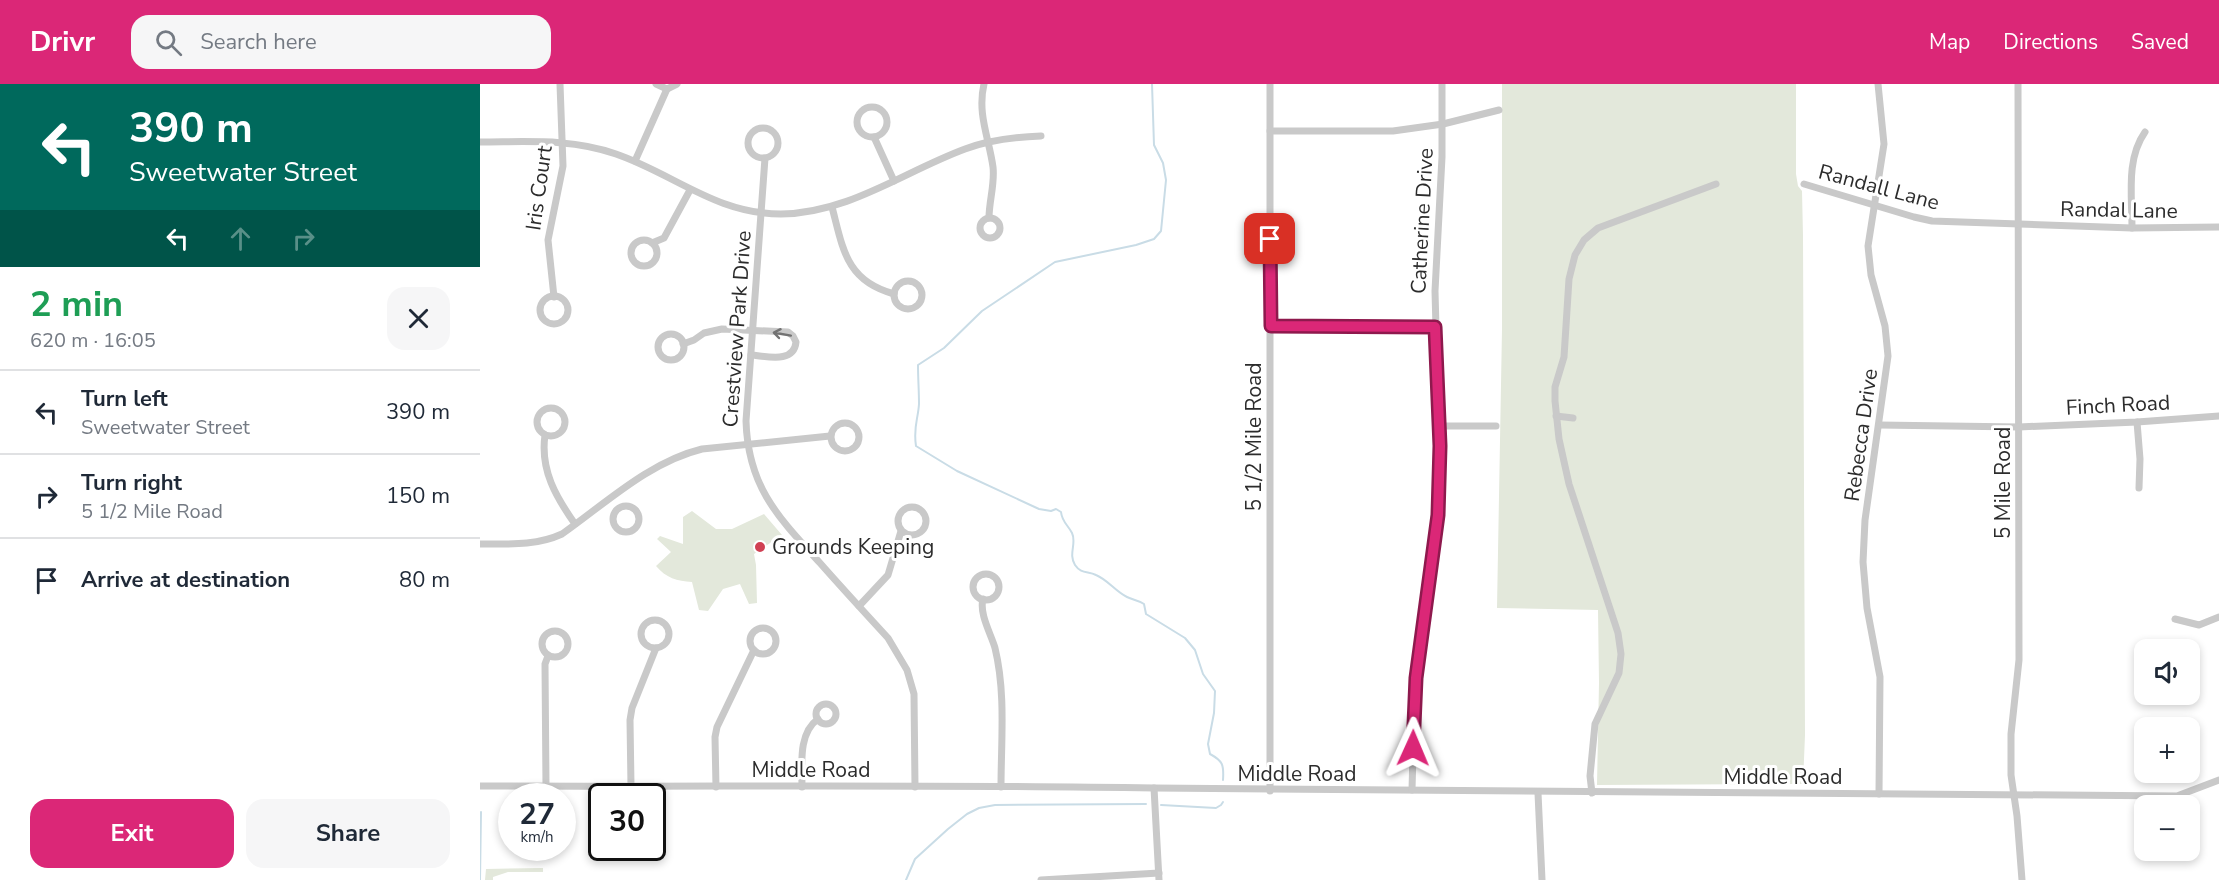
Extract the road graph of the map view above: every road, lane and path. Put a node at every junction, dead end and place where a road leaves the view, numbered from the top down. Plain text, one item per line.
1 (560, 84) edge
2 (656, 84) edge
3 (677, 84) edge
4 (984, 84) edge
5 (1270, 84) edge
6 (1442, 84) edge
7 (1878, 84) edge
8 (2018, 84) edge
9 (667, 89) junction
10 (1499, 110) dead end
11 (1443, 124) junction
12 (1269, 131) junction
13 (2145, 132) dead end
14 (1041, 136) dead end
15 (874, 137) junction
16 (480, 142) edge
17 (563, 142) junction
18 (987, 142) junction
19 (765, 158) junction
20 (635, 161) junction
21 (894, 181) junction
22 (1804, 183) dead end
23 (1716, 184) dead end
24 (690, 190) junction
25 (1874, 205) junction
26 (832, 207) junction
27 (761, 213) junction
28 (989, 218) dead end
29 (2019, 225) junction
30 (2219, 227) edge
31 (2132, 228) junction
32 (652, 243) dead end
33 (894, 294) junction
34 (554, 297) junction
35 (1271, 326) junction
36 (1435, 327) junction
37 (752, 332) junction
38 (683, 344) dead end
39 (751, 355) junction
40 (1556, 416) junction
41 (2219, 416) edge
42 (1573, 418) dead end
43 (2137, 422) junction
44 (1879, 425) junction
45 (1439, 426) junction
46 (1496, 426) dead end
47 (2019, 426) junction
48 (545, 435) junction
49 (830, 436) junction
50 (747, 445) junction
51 (2139, 488) dead end
52 (613, 497) junction
53 (620, 507) dead end
54 (575, 524) junction
55 (901, 531) junction
56 (480, 544) edge
57 (983, 599) dead end
58 (859, 606) junction
59 (2219, 617) edge
60 (2175, 619) dead end
61 (656, 648) junction
62 (754, 650) dead end
63 (548, 656) junction
64 (818, 719) dead end
65 (2219, 780) edge
66 (546, 783) edge
67 (631, 783) edge
68 (480, 786) edge
69 (498, 786) edge
70 (666, 786) edge
71 (716, 787) junction
72 (802, 787) junction
73 (915, 787) junction
74 (1001, 787) junction
75 (1154, 788) junction
76 (1412, 790) junction
77 (1270, 791) junction
78 (1538, 793) junction
79 (1592, 793) junction
80 (1879, 794) junction
81 (2015, 795) junction
82 (1159, 876) edge
83 (1041, 880) edge
84 (1542, 880) edge
85 (2022, 880) edge

1 - 17 street, Iris Court
2 - 9 street
3 - 9 street
4 - 18 street
5 - 12 street, 5 1/2 Mile Road
6 - 11 street, Catherine Drive
7 - 25 street, Rebecca Drive
8 - 29 street, 5 Mile Road
9 - 20 street
10 - 11 street
11 - 12 street
11 - 36 street, Catherine Drive
12 - 35 street, 5 1/2 Mile Road
13 - 31 street
14 - 18 street
15 - 15 street
15 - 21 street
16 - 17 street
17 - 20 street
17 - 34 street, Iris Court
18 - 21 street
18 - 28 street
19 - 19 street
19 - 27 street, Crestview Park Drive
20 - 24 street
21 - 26 street
22 - 25 street, Randall Lane
23 - 40 street
24 - 27 street
24 - 32 street
25 - 29 street, Randall Lane
25 - 44 street, Rebecca Drive
26 - 27 street
26 - 33 street
27 - 37 street, Crestview Park Drive
29 - 31 street, Randal Lane
29 - 47 street, 5 Mile Road
30 - 31 street, Randal Lane
33 - 33 street
34 - 34 street
35 - 36 street
35 - 77 street, 5 1/2 Mile Road
36 - 45 street, Catherine Drive
37 - 38 street
37 - 39 street, Crestview Park Drive
39 -> 37 street
39 - 50 street, Crestview Park Drive
40 - 42 street
40 - 79 street
41 - 43 street, Finch Road
43 - 47 street, Finch Road
43 - 51 street
44 - 47 street, Finch Road
44 - 80 street, Rebecca Drive
45 - 46 street
45 - 76 street, Catherine Drive
47 - 81 street, 5 Mile Road
48 - 48 street
48 - 54 street
49 - 49 street
49 - 50 street
50 - 52 street
50 - 58 street, Crestview Park Drive
52 - 53 street
52 - 54 street
54 - 56 street
55 - 55 street
55 - 58 street
57 - 74 street
58 - 73 street, Crestview Park Drive
59 - 60 street
61 - 61 street
61 - 67 street
62 - 71 street
63 - 63 street
63 - 66 street
64 - 72 street
65 - 81 street, Middle Road
68 - 69 street, Middle Road
70 - 71 street, Middle Road
71 - 72 street, Middle Road
72 - 73 street, Middle Road
73 - 74 street, Middle Road
74 - 75 street, Middle Road
75 - 77 street, Middle Road
75 - 82 street
76 - 77 street, Middle Road
76 - 78 street, Middle Road
78 - 79 street, Middle Road
78 - 84 street
79 - 80 street, Middle Road
80 - 81 street, Middle Road
81 - 85 street, 5 Mile Road
82 - 83 street

